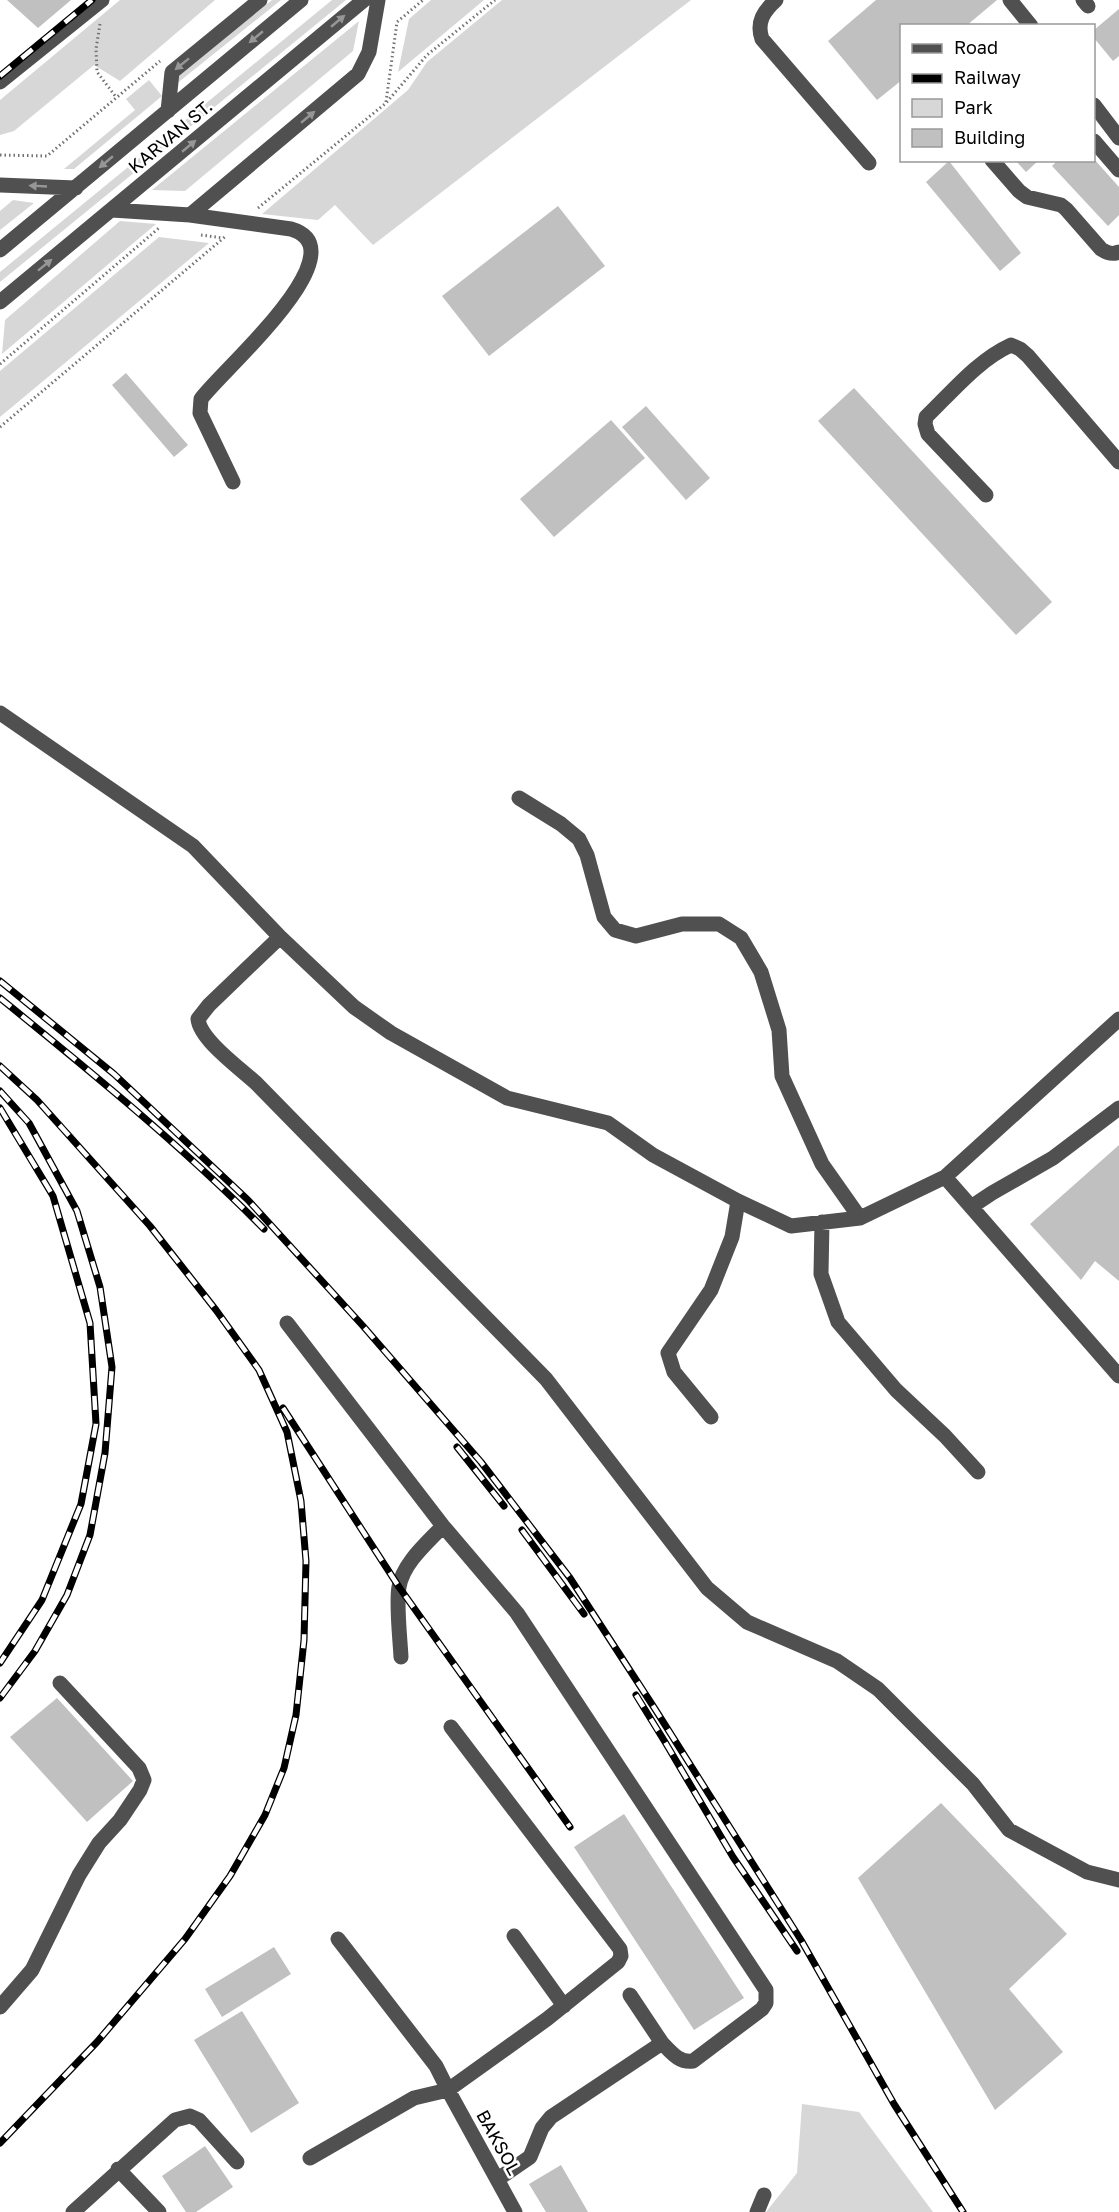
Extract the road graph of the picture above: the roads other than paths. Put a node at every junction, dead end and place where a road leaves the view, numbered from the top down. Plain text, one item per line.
1 (102, 0) edge
2 (260, 0) edge
3 (301, 0) edge
4 (364, 0) edge
5 (378, 0) edge
6 (776, 0) edge
7 (1010, 0) edge
8 (1029, 24) edge
9 (0, 82) edge
10 (1095, 106) edge
11 (168, 111) junction
12 (1119, 138) edge
13 (1095, 142) edge
14 (994, 162) edge
15 (869, 163) dead end
16 (1119, 170) edge
17 (0, 185) edge
18 (76, 188) junction
19 (112, 210) junction
20 (190, 215) junction
21 (0, 249) edge
22 (1119, 252) edge
23 (0, 302) edge
24 (1119, 462) edge
25 (233, 482) dead end
26 (986, 495) dead end
27 (0, 713) edge
28 (519, 798) dead end
29 (280, 937) junction
30 (1119, 1019) edge
31 (1119, 1108) edge
32 (945, 1177) junction
33 (738, 1200) junction
34 (971, 1207) junction
35 (860, 1218) junction
36 (822, 1222) junction
37 (287, 1323) dead end
38 (1119, 1376) edge
39 (711, 1417) dead end
40 (978, 1472) dead end
41 (443, 1526) junction
42 (401, 1657) dead end
43 (60, 1683) dead end
44 (452, 1727) dead end
45 (1119, 1880) edge
46 (514, 1936) dead end
47 (338, 1939) dead end
48 (630, 1995) dead end
49 (564, 2006) junction
50 (0, 2007) edge
51 (662, 2043) junction
52 (448, 2090) junction
53 (310, 2158) dead end
54 (237, 2162) dead end
55 (118, 2169) junction
56 (498, 2179) junction
57 (764, 2195) dead end
58 (73, 2212) edge
59 (159, 2212) edge
60 (515, 2212) edge
61 (757, 2212) edge

1 - 9 street
2 -> 11 street
3 -> 11 street, KARVAN ST.
19 -> 4 street, KARVAN ST.
20 -> 5 street
6 - 15 street
7 - 8 street
10 - 12 street
11 -> 18 street, KARVAN ST.
13 - 16 street
14 - 22 street
18 -> 17 street
18 - 21 street, KARVAN ST.
19 - 20 street
23 -> 19 street, KARVAN ST.
20 - 25 street
24 - 26 street
27 - 29 street
28 - 35 street
29 - 33 street
29 - 45 street
30 - 32 street
31 - 34 street
32 - 34 street
32 - 35 street
33 - 36 street
33 - 39 street
34 - 38 street
35 - 36 street
36 - 40 street
37 - 41 street
41 - 42 street
41 - 51 street
43 - 50 street
44 - 49 street
46 - 49 street
47 - 52 street, BAKSOL
48 - 51 street
49 - 52 street
51 - 56 street
52 - 53 street
52 - 56 street, BAKSOL
54 - 55 street
55 - 58 street
55 - 59 street
56 - 60 street, BAKSOL
57 - 61 street

